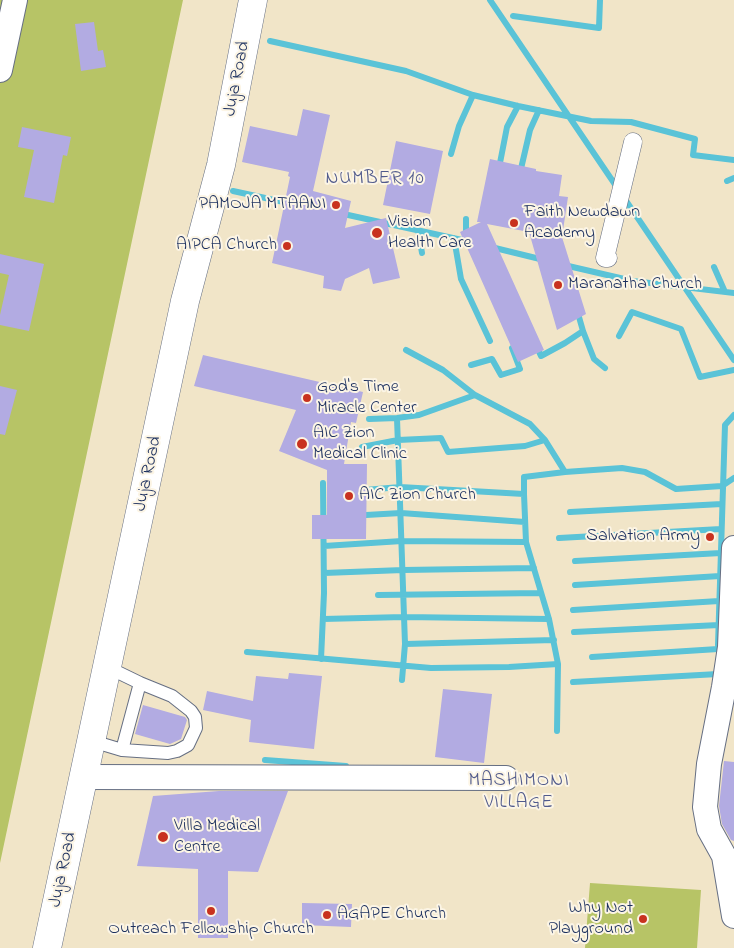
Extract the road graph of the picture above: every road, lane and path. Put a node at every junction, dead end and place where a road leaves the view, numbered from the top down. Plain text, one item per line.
1 (15, 0) edge
2 (252, 0) edge
3 (0, 70) edge
4 (633, 142) dead end
5 (608, 258) dead end
6 (734, 548) edge
7 (107, 667) junction
8 (140, 683) junction
9 (92, 741) junction
10 (122, 750) junction
11 (84, 777) junction
12 (506, 778) dead end
13 (734, 916) edge
14 (47, 948) edge

1 - 3 street
2 - 7 main road, Juja Road
4 - 5 street
6 - 13 street
7 - 8 lane
7 - 9 main road, Juja Road
8 - 10 lane
8 - 10 lane
9 - 10 lane
9 - 11 main road, Juja Road
11 - 12 street
11 - 14 main road, Juja Road

